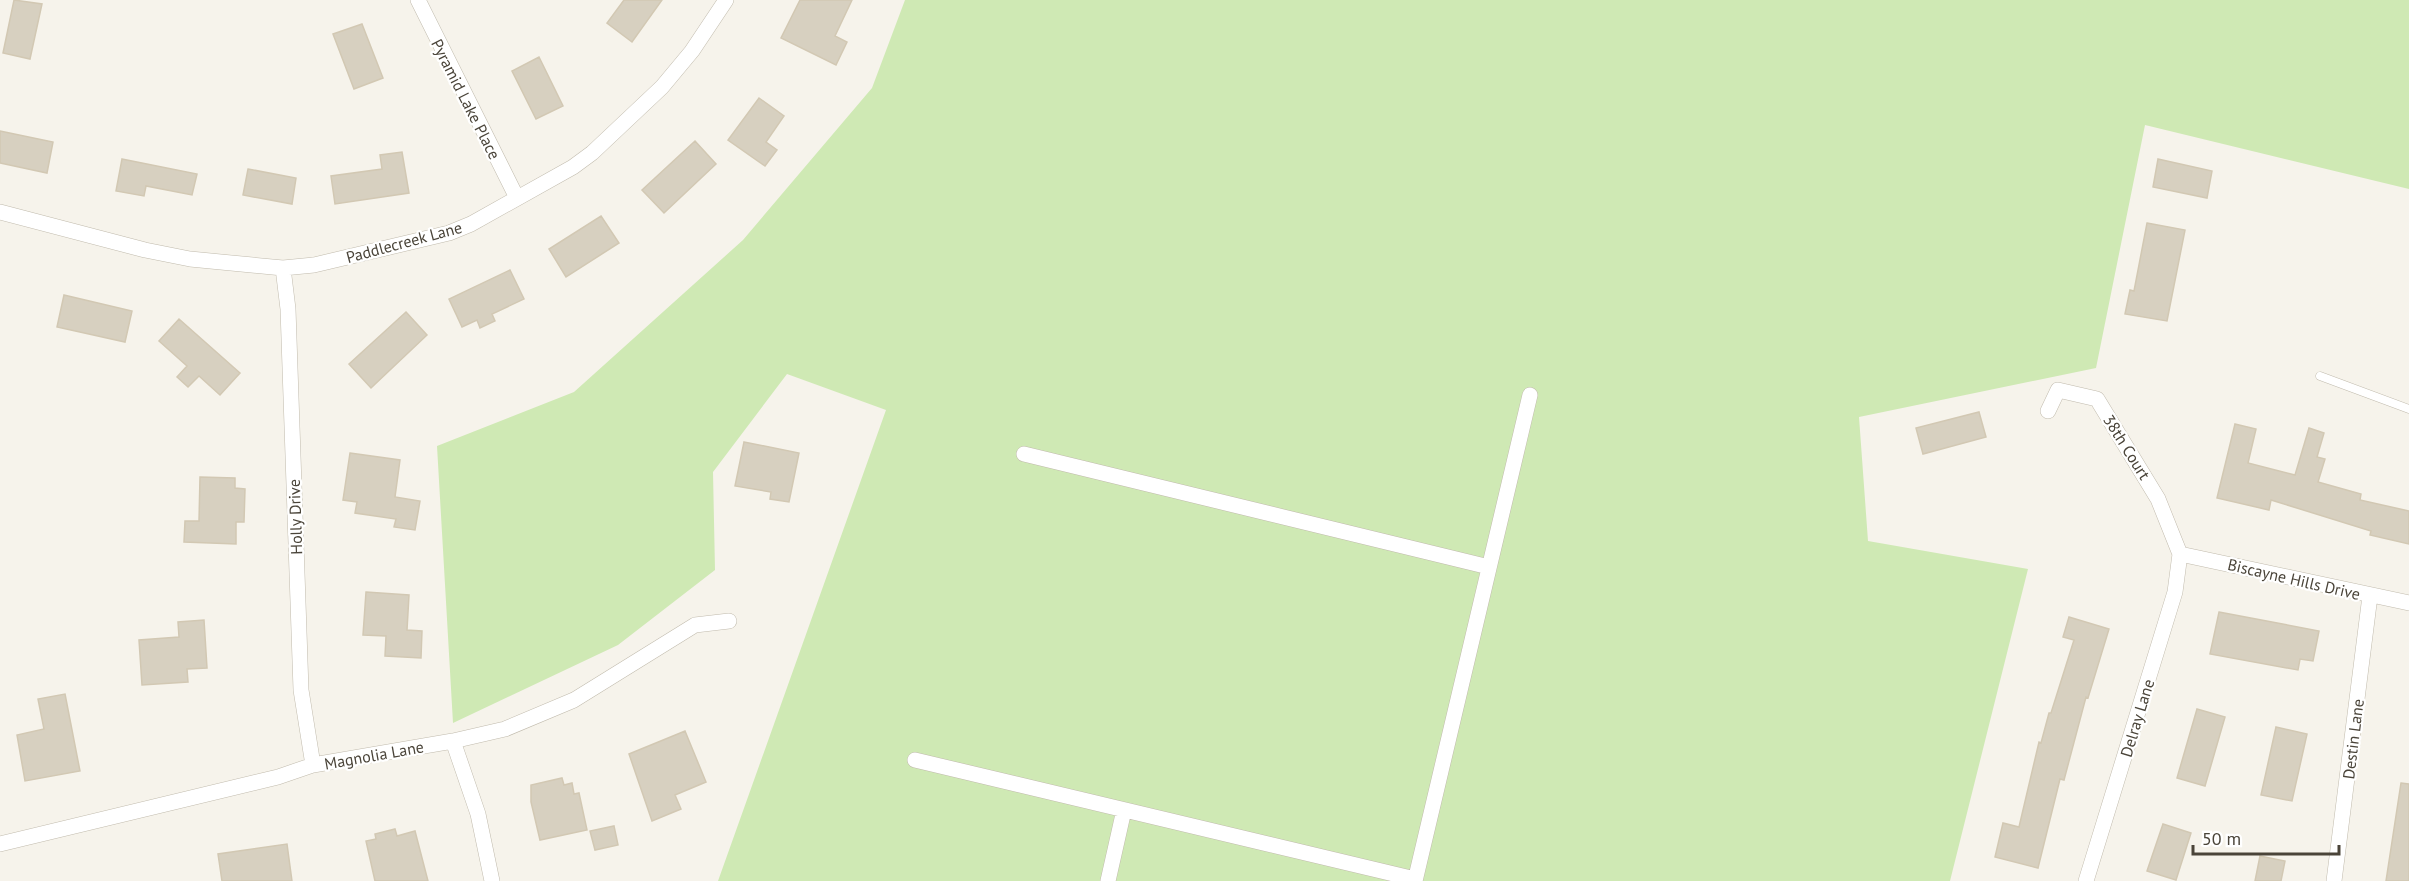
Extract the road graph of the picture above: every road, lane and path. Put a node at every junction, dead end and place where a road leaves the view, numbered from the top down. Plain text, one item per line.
1 (418, 0) edge
2 (726, 0) edge
3 (516, 196) junction
4 (0, 212) edge
5 (283, 268) junction
6 (2320, 376) dead end
7 (1530, 395) dead end
8 (2409, 409) edge
9 (2048, 411) dead end
10 (1024, 454) dead end
11 (2180, 554) junction
12 (1489, 567) junction
13 (2370, 596) junction
14 (2409, 603) edge
15 (729, 621) dead end
16 (453, 741) junction
17 (915, 760) dead end
18 (313, 765) junction
19 (1124, 810) junction
20 (0, 844) edge
21 (1415, 880) edge
22 (492, 881) edge
23 (1108, 881) edge
24 (2086, 881) edge
25 (2334, 881) edge

1 - 3 street, Pyramid Lake Place
2 - 3 street, Paddlecreek Lane
3 - 5 street, Paddlecreek Lane
4 - 5 street, Paddlecreek Lane
5 - 18 street, Holly Drive
6 - 8 lane
7 - 12 street
9 - 11 street, 38th Court
10 - 12 street
11 - 13 street, Biscayne Hills Drive
11 - 24 street, Delray Lane
12 - 21 street
13 - 14 street, Biscayne Hills Drive
13 - 25 street, Destin Lane
15 - 16 street, Magnolia Lane
16 - 18 street, Magnolia Lane
16 - 22 street
17 - 19 street
18 - 20 street, Magnolia Lane
19 - 21 street
19 - 23 street

